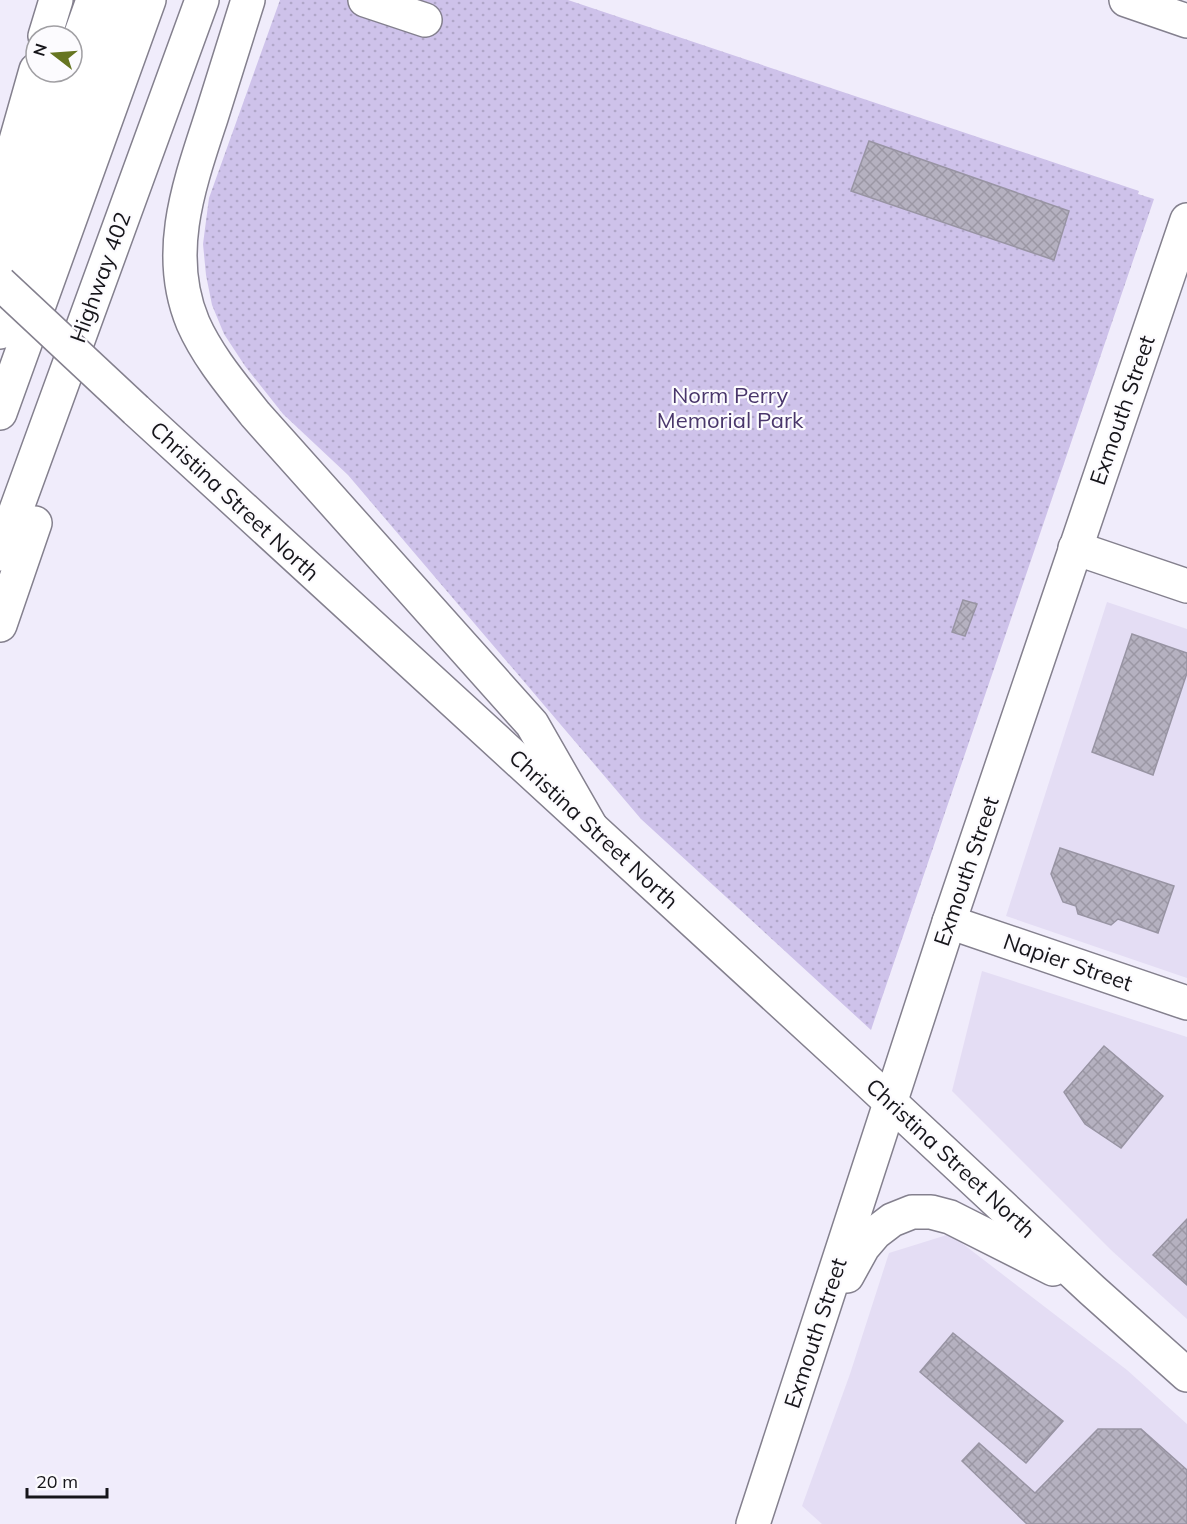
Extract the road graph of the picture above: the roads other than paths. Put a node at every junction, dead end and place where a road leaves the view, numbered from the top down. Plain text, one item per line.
1 (56, 0) edge
2 (93, 0) edge
3 (120, 0) edge
4 (149, 0) edge
5 (202, 0) edge
6 (248, 0) edge
7 (365, 0) edge
8 (1126, 0) edge
9 (425, 20) dead end
10 (1187, 21) edge
11 (49, 24) edge
12 (84, 25) edge
13 (32, 84) edge
14 (63, 84) edge
15 (140, 168) junction
16 (0, 197) edge
17 (1187, 220) edge
18 (0, 254) edge
19 (0, 283) edge
20 (0, 332) edge
21 (0, 413) edge
22 (1075, 548) junction
23 (0, 554) edge
24 (1187, 586) edge
25 (0, 625) edge
26 (591, 826) junction
27 (949, 922) junction
28 (1187, 1003) edge
29 (890, 1101) junction
30 (1092, 1290) junction
31 (818, 1325) junction
32 (1187, 1375) edge
33 (759, 1520) edge

1 - 11 main road
2 - 12 main road
3 - 20 main road
4 - 21 main road
5 - 15 main road, Highway 402
6 - 26 main road
7 - 9 main road
8 - 10 main road
13 - 16 main road
14 - 18 main road
15 - 23 main road, Highway 402
15 - 25 main road
17 - 22 main road, Exmouth Street
19 - 26 main road, Christina Street North, bridge
22 - 24 main road
22 - 27 main road, Exmouth Street
26 - 29 main road, Christina Street North
27 - 28 main road, Napier Street
27 - 29 main road, Exmouth Street
29 - 30 main road, Christina Street North
29 - 31 main road, Exmouth Street
30 - 31 main road
30 - 32 main road, Christina Street North
31 - 33 main road, Exmouth Street

